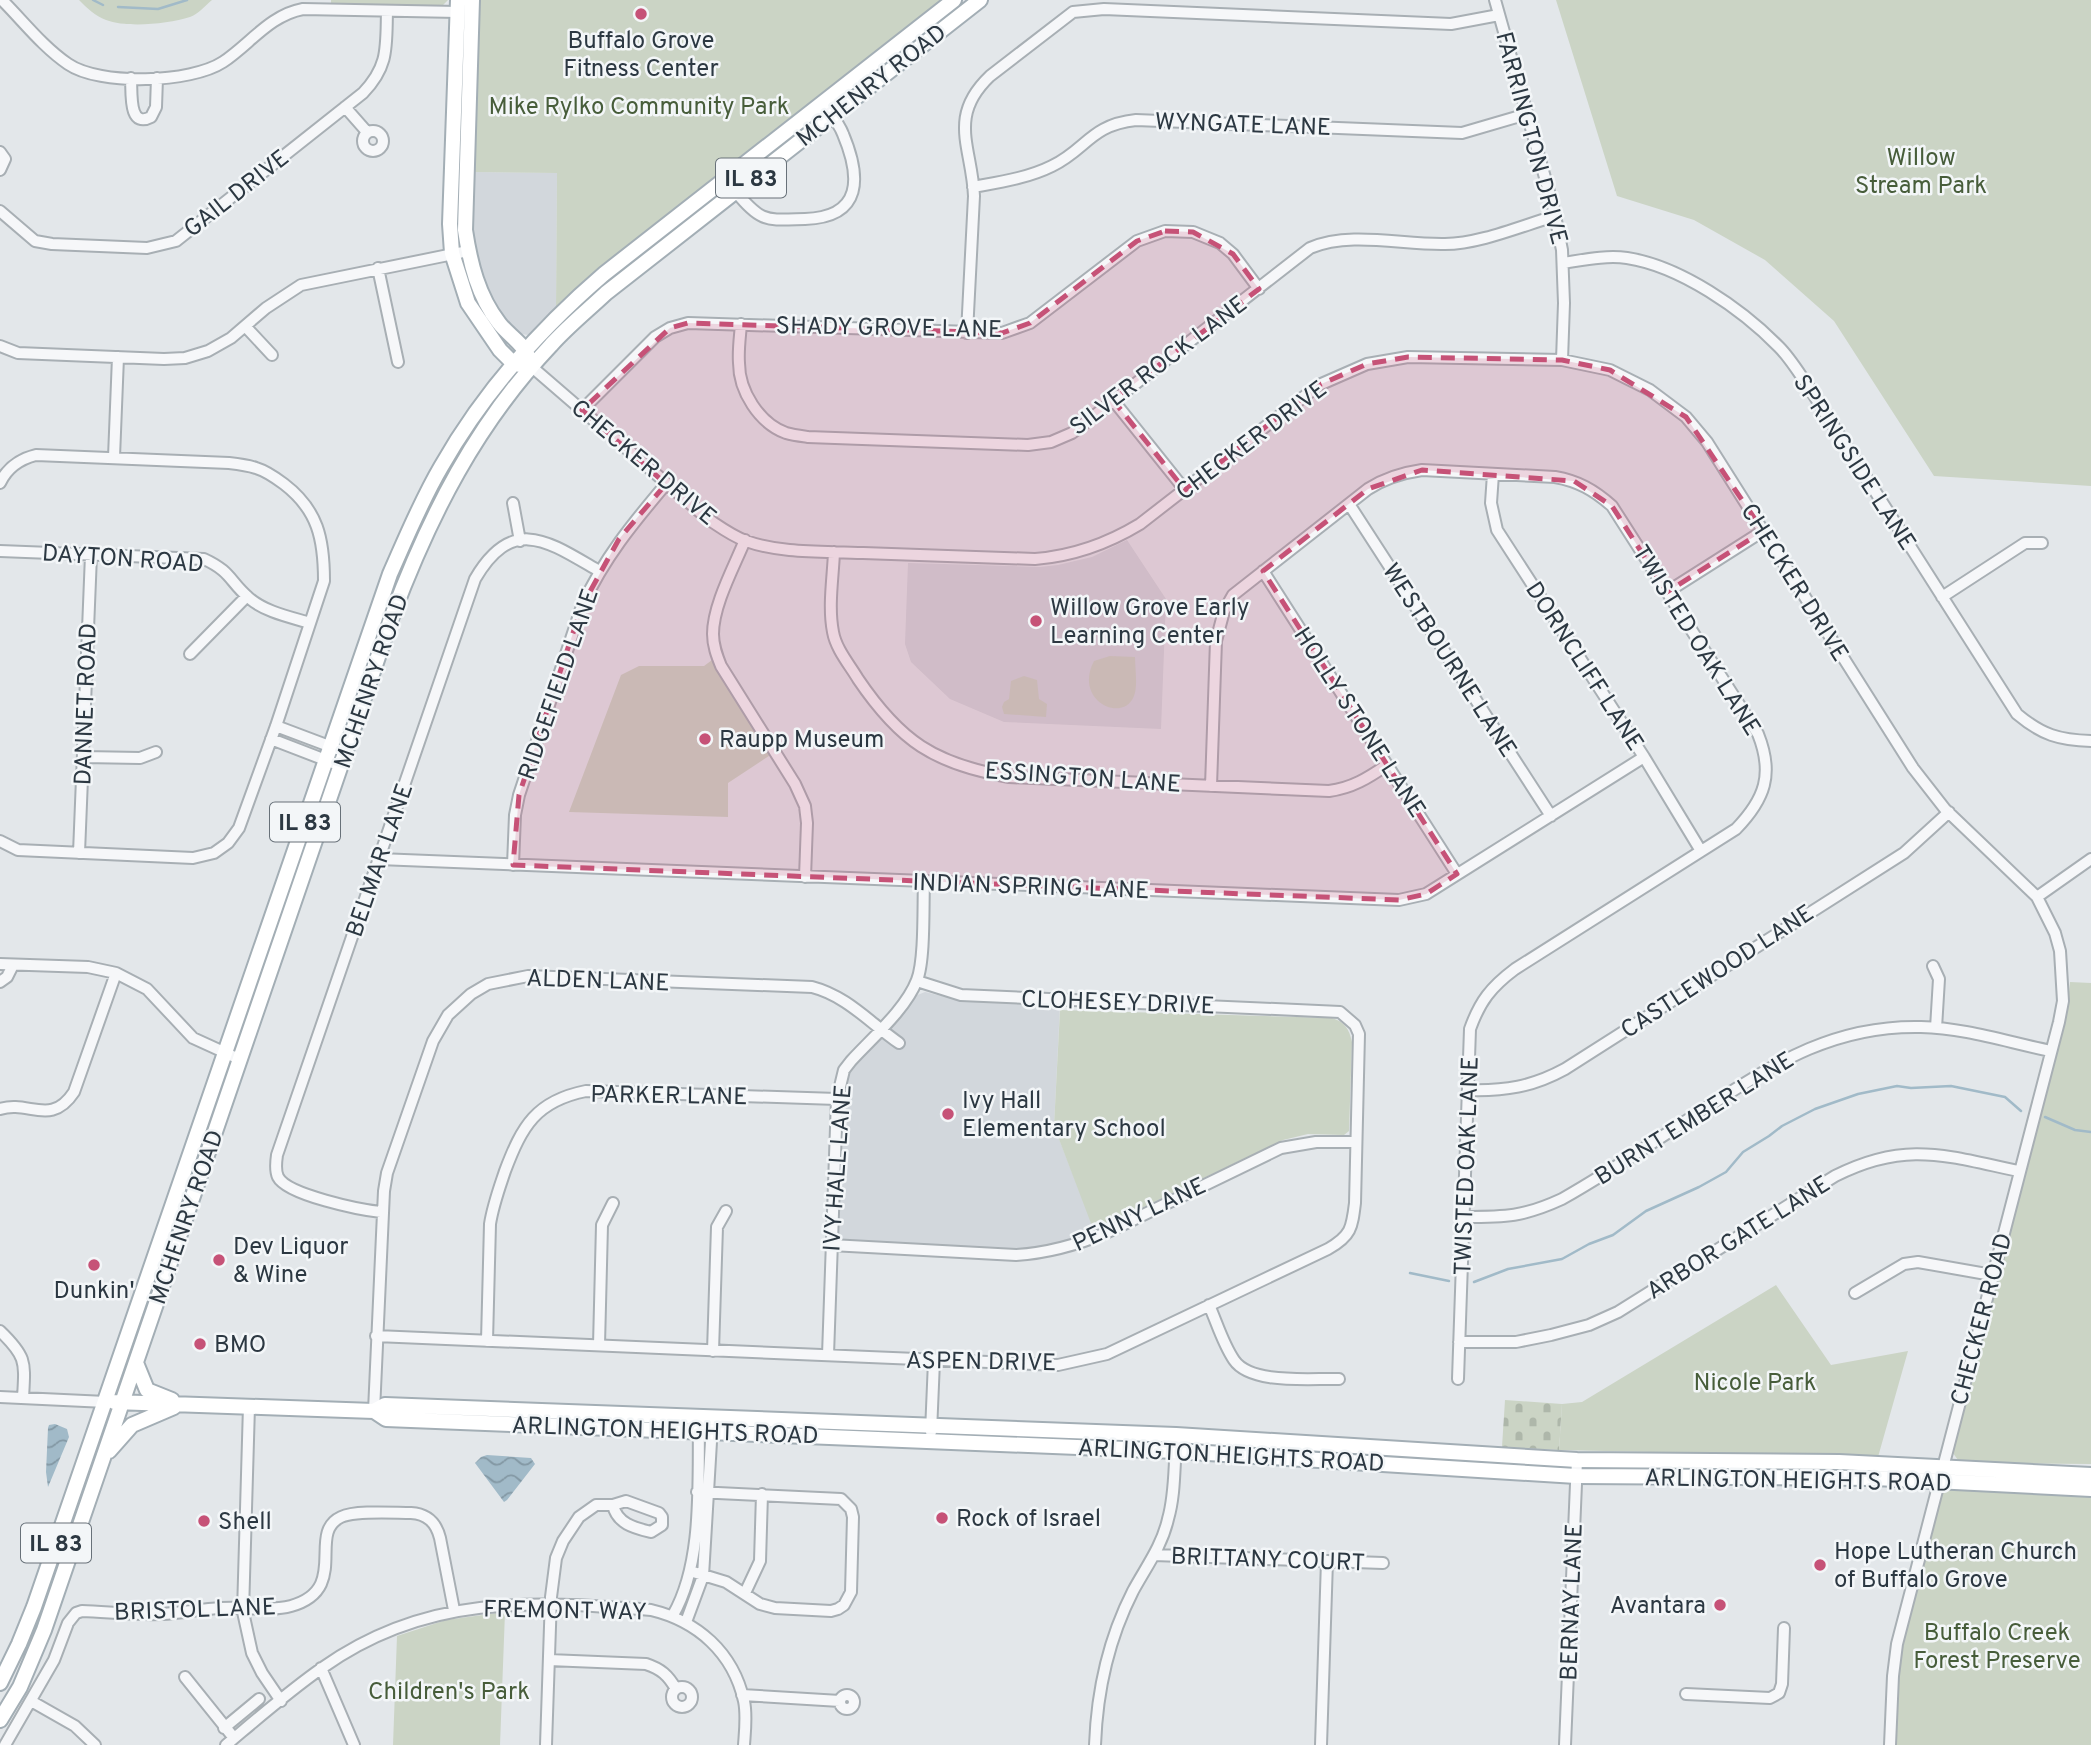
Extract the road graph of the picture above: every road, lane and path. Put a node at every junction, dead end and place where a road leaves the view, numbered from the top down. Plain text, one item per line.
1 (472, 0) edge
2 (954, 0) edge
3 (980, 0) edge
4 (1495, 0) edge
5 (3, 6) edge
6 (458, 6) edge
7 (387, 11) junction
8 (1499, 15) junction
9 (131, 78) junction
10 (157, 78) junction
11 (822, 102) junction
12 (345, 107) junction
13 (1527, 114) junction
14 (832, 116) junction
15 (367, 132) dead end
16 (0, 152) edge
17 (0, 170) edge
18 (974, 187) junction
19 (735, 191) junction
20 (0, 211) edge
21 (1555, 216) junction
22 (468, 251) junction
23 (452, 253) junction
24 (1563, 263) junction
25 (378, 268) junction
26 (1259, 289) junction
27 (741, 324) junction
28 (245, 326) junction
29 (967, 333) junction
30 (0, 346) edge
31 (525, 350) junction
32 (272, 355) dead end
33 (118, 357) junction
34 (1562, 360) junction
35 (398, 362) dead end
36 (513, 363) junction
37 (532, 367) junction
38 (1113, 401) junction
39 (582, 410) junction
40 (114, 457) junction
41 (1493, 474) junction
42 (0, 483) edge
43 (666, 484) junction
44 (1185, 490) junction
45 (513, 503) dead end
46 (1349, 504) junction
47 (1763, 531) junction
48 (745, 540) junction
49 (520, 541) junction
50 (2042, 543) dead end
51 (0, 551) edge
52 (834, 552) junction
53 (91, 555) junction
54 (1263, 570) junction
55 (599, 571) junction
56 (1667, 592) junction
57 (247, 596) junction
58 (1942, 597) junction
59 (310, 623) junction
60 (190, 654) dead end
61 (276, 726) junction
62 (271, 739) junction
63 (2091, 741) edge
64 (156, 752) dead end
65 (329, 754) junction
66 (83, 757) junction
67 (1644, 757) junction
68 (344, 759) junction
69 (1387, 765) junction
70 (1211, 786) junction
71 (1949, 812) junction
72 (1550, 816) junction
73 (0, 841) edge
74 (1701, 851) junction
75 (79, 853) junction
76 (379, 859) junction
77 (2091, 859) edge
78 (513, 865) junction
79 (1457, 874) junction
80 (805, 877) junction
81 (923, 881) junction
82 (2037, 897) junction
83 (0, 964) edge
84 (13, 965) junction
85 (1933, 966) dead end
86 (116, 972) junction
87 (0, 982) edge
88 (917, 982) junction
89 (1321, 1011) joint
90 (1936, 1028) junction
91 (879, 1030) junction
92 (899, 1043) dead end
93 (2051, 1051) junction
94 (225, 1054) junction
95 (239, 1059) junction
96 (1468, 1090) junction
97 (837, 1099) junction
98 (0, 1109) edge
99 (1356, 1142) junction
100 (2020, 1171) junction
101 (613, 1203) dead end
102 (726, 1211) dead end
103 (381, 1212) junction
104 (1464, 1217) junction
105 (831, 1245) junction
106 (1992, 1275) junction
107 (1855, 1293) dead end
108 (1209, 1305) junction
109 (0, 1331) edge
110 (376, 1336) junction
111 (487, 1341) junction
112 (1459, 1342) junction
113 (599, 1345) junction
114 (713, 1351) junction
115 (828, 1355) junction
116 (934, 1361) junction
117 (136, 1363) junction
118 (1339, 1379) dead end
119 (1458, 1379) dead end
120 (0, 1397) edge
121 (23, 1398) junction
122 (106, 1402) junction
123 (123, 1403) junction
124 (183, 1404) junction
125 (249, 1406) junction
126 (374, 1411) junction
127 (705, 1416) junction
128 (932, 1425) junction
129 (1059, 1430) junction
130 (705, 1432) junction
131 (1176, 1435) junction
132 (931, 1440) junction
133 (1006, 1444) junction
134 (1175, 1451) junction
135 (1577, 1460) junction
136 (101, 1461) junction
137 (1942, 1466) junction
138 (2091, 1475) edge
139 (1576, 1476) junction
140 (1939, 1482) junction
141 (2091, 1489) edge
142 (703, 1492) junction
143 (762, 1494) junction
144 (613, 1505) dead end
145 (1154, 1555) junction
146 (1327, 1561) junction
147 (1383, 1563) dead end
148 (690, 1571) junction
149 (703, 1576) junction
150 (745, 1592) junction
151 (551, 1605) junction
152 (244, 1608) junction
153 (454, 1611) junction
154 (673, 1615) junction
155 (686, 1622) junction
156 (1784, 1628) dead end
157 (549, 1660) junction
158 (321, 1668) junction
159 (185, 1678) dead end
160 (0, 1683) edge
161 (676, 1689) dead end
162 (1686, 1694) dead end
163 (742, 1695) junction
164 (259, 1699) dead end
165 (31, 1701) junction
166 (281, 1701) junction
167 (839, 1701) dead end
168 (0, 1720) edge
169 (224, 1727) junction
170 (230, 1742) edge
171 (5, 1745) edge
172 (95, 1745) edge
173 (354, 1745) edge
174 (546, 1745) edge
175 (744, 1745) edge
176 (1095, 1745) edge
177 (1321, 1745) edge
178 (1565, 1745) edge
179 (1890, 1745) edge

1 - 22 main road
2 - 11 main road, MCHENRY ROAD / IL 83
3 - 14 main road, MCHENRY ROAD / IL 83
4 - 8 street, FARRINGTON DRIVE
5 - 9 street
6 - 7 street
6 - 23 main road
7 - 10 street
7 - 12 street, GAIL DRIVE
8 - 13 street, FARRINGTON DRIVE
8 - 18 street
9 - 10 street
9 - 10 street
11 - 14 street
11 - 31 main road, MCHENRY ROAD / IL 83
12 - 15 street
12 - 20 street, GAIL DRIVE
13 - 18 street, WYNGATE LANE
13 - 21 street, FARRINGTON DRIVE
14 - 19 main road, MCHENRY ROAD / IL 83
14 - 19 street
16 - 17 street
18 - 29 street
19 - 37 main road, MCHENRY ROAD / IL 83
21 - 24 street, FARRINGTON DRIVE
21 - 26 street, SILVER ROCK LANE
22 - 23 street
22 - 31 main road
23 - 25 street
23 - 36 main road
24 - 34 street, FARRINGTON DRIVE
24 - 58 street, SPRINGSIDE LANE
25 - 28 street
25 - 35 street
26 - 29 street, SHADY GROVE LANE
26 - 38 street, SILVER ROCK LANE
27 - 29 street, SHADY GROVE LANE
27 - 38 street, SILVER ROCK LANE
27 - 39 street, SHADY GROVE LANE
28 - 32 street
28 - 33 street
30 - 33 street
31 - 36 main road, MCHENRY ROAD / IL 83
31 - 37 main road
33 - 40 street
34 - 44 street, CHECKER DRIVE
34 - 47 street, CHECKER DRIVE
36 - 37 main road
36 - 65 main road, MCHENRY ROAD / IL 83
37 - 39 street, CHECKER DRIVE
37 - 68 main road, MCHENRY ROAD / IL 83
38 - 44 street
39 - 43 street, CHECKER DRIVE
40 - 42 street
40 - 59 street
41 - 46 street, TWISTED OAK LANE
41 - 56 street, TWISTED OAK LANE
41 - 67 street, DORNCLIFF LANE
43 - 48 street, CHECKER DRIVE
43 - 55 street, RIDGEFIELD LANE
44 - 52 street, CHECKER DRIVE
45 - 49 street
46 - 54 street, TWISTED OAK LANE
46 - 72 street, WESTBOURNE LANE
47 - 56 street
47 - 71 street, CHECKER DRIVE
48 - 52 street, CHECKER DRIVE
48 - 80 street
49 - 55 street
49 - 76 street, BELMAR LANE
50 - 58 street
51 - 53 street, DAYTON ROAD
52 - 70 street, ESSINGTON LANE
53 - 57 street, DAYTON ROAD
53 - 66 street, DANNET ROAD
54 - 69 street, HOLLY STONE LANE
54 - 70 street, TWISTED OAK LANE
55 - 78 street, RIDGEFIELD LANE
56 - 74 street, TWISTED OAK LANE
57 - 59 street, DAYTON ROAD
57 - 60 street
58 - 63 street, SPRINGSIDE LANE
59 - 61 street
61 - 62 street
61 - 65 street
62 - 65 street
62 - 75 street
64 - 66 street
65 - 68 street
65 - 94 main road, MCHENRY ROAD / IL 83
66 - 75 street, DANNET ROAD
67 - 72 street, INDIAN SPRING LANE
67 - 74 street, DORNCLIFF LANE
68 - 95 main road, MCHENRY ROAD / IL 83
69 - 70 street, ESSINGTON LANE
69 - 79 street, HOLLY STONE LANE
71 - 82 street, CHECKER DRIVE
71 - 96 street, CASTLEWOOD LANE
72 - 79 street, INDIAN SPRING LANE
73 - 75 street
74 - 96 street, TWISTED OAK LANE
76 - 78 street, INDIAN SPRING LANE
76 - 103 street, BELMAR LANE
77 - 82 street
78 - 80 street, INDIAN SPRING LANE
79 - 81 street, INDIAN SPRING LANE
80 - 81 street, INDIAN SPRING LANE
81 - 88 street, IVY HALL LANE
82 - 93 street, CHECKER ROAD
83 - 84 street
84 - 86 street
84 - 87 street
85 - 90 street
86 - 94 street
86 - 98 street
88 - 89 street, CLOHESEY DRIVE
88 - 91 street, IVY HALL LANE
89 - 99 street, ASPEN DRIVE
90 - 93 street, BURNT EMBER LANE
90 - 104 street, BURNT EMBER LANE
91 - 92 street, ALDEN LANE
91 - 97 street, IVY HALL LANE
91 - 103 street, ALDEN LANE
93 - 100 street, CHECKER ROAD
94 - 95 street
94 - 122 main road, MCHENRY ROAD / IL 83
95 - 117 main road, MCHENRY ROAD / IL 83
96 - 104 street, TWISTED OAK LANE
97 - 105 street, IVY HALL LANE
97 - 111 street, PARKER LANE
99 - 105 street, PENNY LANE
99 - 108 street, ASPEN DRIVE
100 - 106 street, CHECKER ROAD
100 - 112 street, ARBOR GATE LANE
101 - 113 street
102 - 114 street
103 - 110 street, ALDEN LANE
104 - 112 street, TWISTED OAK LANE
105 - 115 street, IVY HALL LANE
106 - 107 street
106 - 137 street, CHECKER ROAD
108 - 116 street, ASPEN DRIVE
108 - 118 street
109 - 121 street
110 - 111 street, ASPEN DRIVE
110 - 126 street, ALDEN LANE
111 - 113 street, ASPEN DRIVE
112 - 119 street, TWISTED OAK LANE
113 - 114 street, ASPEN DRIVE
114 - 115 street, ASPEN DRIVE
115 - 116 street, ASPEN DRIVE
116 - 128 street
117 - 123 main road, MCHENRY ROAD / IL 83
117 - 124 main road
120 - 121 street
121 - 122 street
122 - 123 main road, ARLINGTON HEIGHTS ROAD
122 - 160 main road, MCHENRY ROAD / IL 83
123 - 124 main road, ARLINGTON HEIGHTS ROAD
123 - 136 main road, MCHENRY ROAD / IL 83
124 - 125 main road, ARLINGTON HEIGHTS ROAD
124 - 136 main road
125 - 126 main road, ARLINGTON HEIGHTS ROAD
125 - 152 street
126 - 127 main road, ARLINGTON HEIGHTS ROAD
126 - 130 main road, ARLINGTON HEIGHTS ROAD
127 - 128 main road, ARLINGTON HEIGHTS ROAD
127 - 130 street
128 - 129 main road, ARLINGTON HEIGHTS ROAD
128 - 132 street
129 - 131 main road, ARLINGTON HEIGHTS ROAD
129 - 133 main road
130 - 132 main road, ARLINGTON HEIGHTS ROAD
130 - 142 street
131 - 134 street
131 - 135 main road, ARLINGTON HEIGHTS ROAD
132 - 133 main road, ARLINGTON HEIGHTS ROAD
133 - 134 main road, ARLINGTON HEIGHTS ROAD
134 - 139 main road, ARLINGTON HEIGHTS ROAD
134 - 145 street
135 - 137 main road, ARLINGTON HEIGHTS ROAD
135 - 139 street, BERNAY LANE
136 - 168 main road, MCHENRY ROAD / IL 83
137 - 138 main road, ARLINGTON HEIGHTS ROAD
137 - 140 street, CHECKER ROAD
139 - 140 main road, ARLINGTON HEIGHTS ROAD
139 - 178 street, BERNAY LANE
140 - 141 main road, ARLINGTON HEIGHTS ROAD
140 - 179 street, CHECKER ROAD
142 - 143 street
142 - 148 street
142 - 149 street
143 - 150 street
143 - 150 street
144 - 151 street
145 - 146 street, BRITTANY COURT
145 - 176 street
146 - 147 street, BRITTANY COURT
146 - 177 street
148 - 149 street
148 - 154 street
149 - 150 street
149 - 155 street
151 - 153 street, FREMONT WAY
151 - 154 street, FREMONT WAY
151 - 157 street
152 - 153 street, BRISTOL LANE
152 - 165 street, BRISTOL LANE
152 - 166 street
153 - 158 street, FREMONT WAY
154 - 155 street, FREMONT WAY
155 - 163 street, FREMONT WAY
156 - 162 street
157 - 161 street
157 - 174 street
158 - 166 street, FREMONT WAY
158 - 173 street
159 - 169 street
163 - 167 street
163 - 175 street, FREMONT WAY
164 - 169 street
165 - 171 street, BRISTOL LANE
165 - 172 street
166 - 170 street, FREMONT WAY
169 - 170 street

